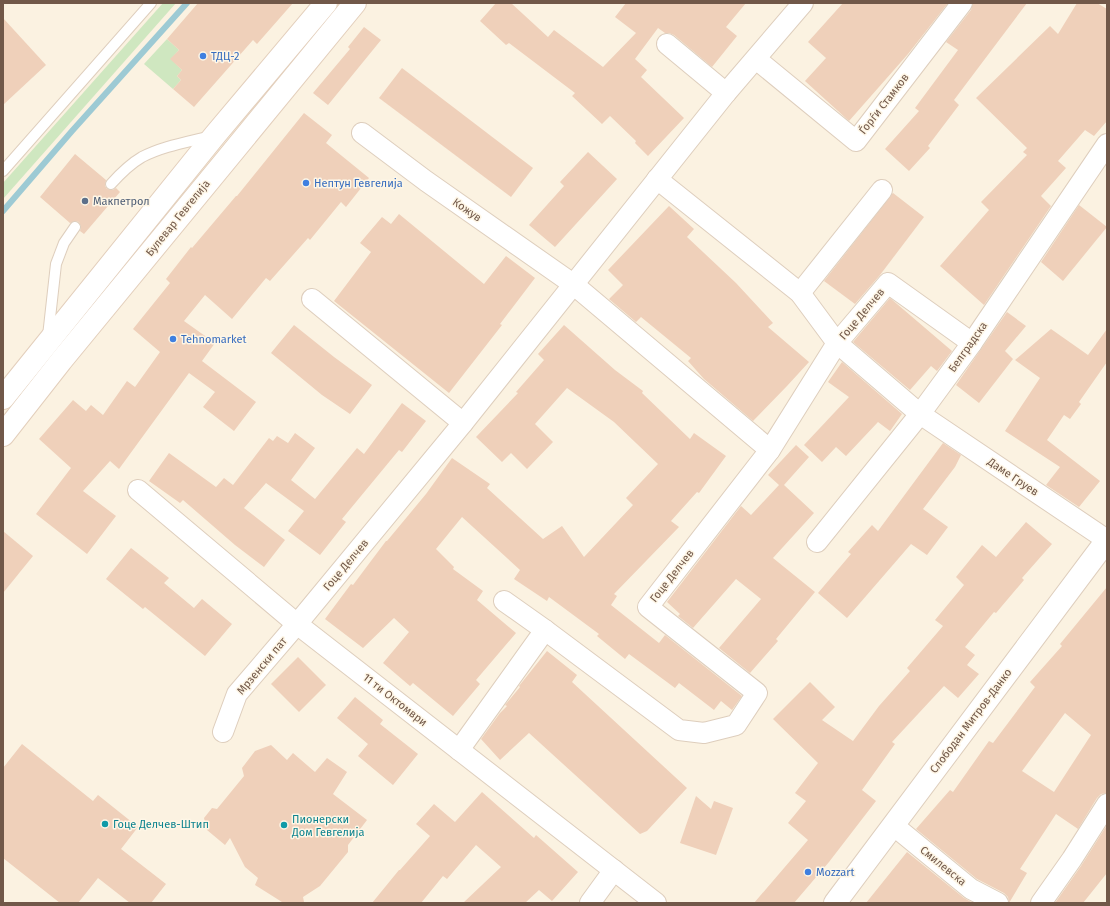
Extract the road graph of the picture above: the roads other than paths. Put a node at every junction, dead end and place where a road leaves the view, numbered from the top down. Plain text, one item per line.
1 (151, 3) edge
2 (326, 3) edge
3 (355, 3) edge
4 (803, 3) edge
5 (962, 3) edge
6 (667, 44) dead end
7 (756, 59) junction
8 (726, 93) junction
9 (362, 133) dead end
10 (215, 134) junction
11 (1106, 148) edge
12 (3, 171) edge
13 (657, 179) junction
14 (111, 184) dead end
15 (882, 190) dead end
16 (75, 227) dead end
17 (574, 284) junction
18 (800, 293) junction
19 (312, 300) dead end
20 (47, 343) junction
21 (837, 343) junction
22 (972, 344) junction
23 (3, 398) edge
24 (920, 414) junction
25 (463, 423) junction
26 (3, 435) edge
27 (770, 450) junction
28 (138, 490) dead end
29 (1107, 540) edge
30 (817, 542) dead end
31 (504, 601) dead end
32 (297, 624) junction
33 (546, 630) junction
34 (223, 732) dead end
35 (459, 750) junction
36 (1107, 804) edge
37 (892, 825) junction
38 (614, 870) junction
39 (590, 903) edge
40 (656, 903) edge
41 (835, 903) edge
42 (998, 903) edge
43 (1041, 903) edge

1 - 12 lane
2 - 10 main road
3 - 26 main road, Булевар Гевгелија
4 - 7 street, Гоце Делчев
5 - 7 street, Ѓорѓи Стамков
6 - 8 street
7 - 8 street, Гоце Делчев
8 - 13 street, Гоце Делчев
9 - 17 street, Кожув
10 - 14 lane
10 - 20 main road
11 - 22 street, Белградска
13 - 17 street, Гоце Делчев
13 - 18 street, Даме Груев
15 - 18 street
16 - 20 lane
17 - 25 street, Гоце Делчев
17 - 27 street, Кожув
18 - 21 street, Даме Груев
19 - 25 street
20 - 23 main road
21 - 22 street, Гоце Делчев
21 - 24 street, Даме Груев
21 - 27 street, Гоце Делчев
22 - 24 street, Белградска
24 - 29 street, Даме Груев
24 - 30 street, Белградска
25 - 32 street, Гоце Делчев
27 - 33 street, Гоце Делчев
28 - 32 street, 11 ти Октомври
29 - 37 main road, Слободан Митров-Данко
31 - 33 street, Гоце Делчев
32 - 34 street, Мрзенски пат
32 - 35 street, 11 ти Октомври
33 - 35 street
35 - 38 street, 11 ти Октомври
36 - 43 street
37 - 41 main road, Слободан Митров-Данко
37 - 42 street, Смилевска
38 - 39 street
38 - 40 street, 11 ти Октомври

